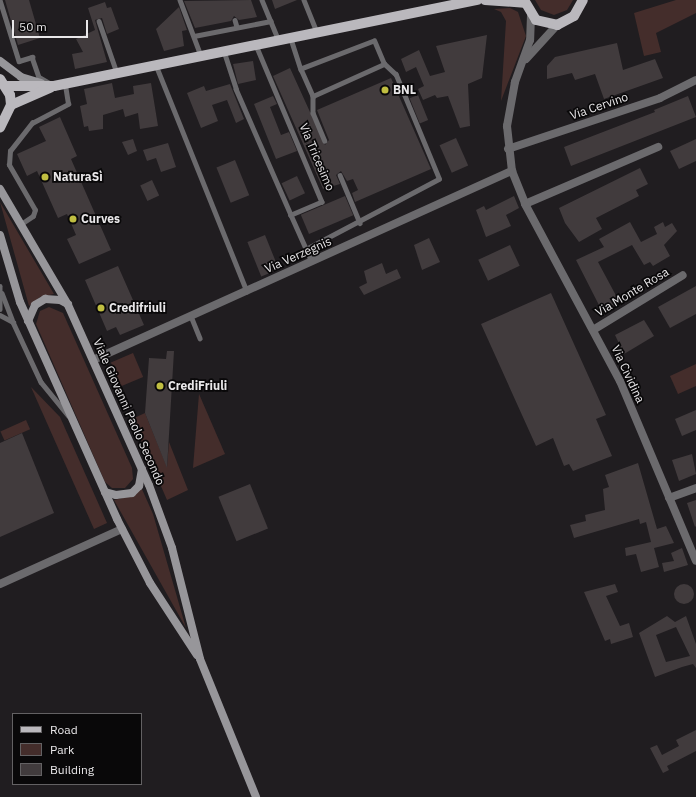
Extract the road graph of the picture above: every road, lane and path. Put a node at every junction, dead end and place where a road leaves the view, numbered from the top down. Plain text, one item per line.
1 (0, 0) edge
2 (180, 0) edge
3 (262, 0) edge
4 (304, 0) edge
5 (477, 0) edge
6 (485, 0) edge
7 (583, 0) edge
8 (524, 2) edge
9 (439, 4) edge
10 (531, 15) junction
11 (235, 20) dead end
12 (99, 21) dead end
13 (271, 21) junction
14 (557, 25) junction
15 (238, 27) junction
16 (317, 34) junction
17 (194, 36) junction
18 (291, 38) junction
19 (279, 41) junction
20 (256, 45) junction
21 (224, 52) junction
22 (201, 56) junction
23 (0, 61) edge
24 (523, 62) junction
25 (384, 64) junction
26 (156, 65) junction
27 (301, 69) junction
28 (117, 73) junction
29 (696, 80) edge
30 (3, 82) edge
31 (65, 84) junction
32 (54, 86) junction
33 (313, 96) junction
34 (11, 105) junction
35 (0, 128) edge
36 (325, 141) dead end
37 (658, 147) dead end
38 (508, 149) junction
39 (512, 171) junction
40 (340, 175) dead end
41 (0, 189) edge
42 (525, 204) junction
43 (292, 215) junction
44 (360, 223) junction
45 (21, 224) junction
46 (0, 235) edge
47 (306, 249) junction
48 (312, 262) junction
49 (683, 275) dead end
50 (0, 286) edge
51 (247, 291) junction
52 (2, 293) junction
53 (68, 305) junction
54 (0, 309) edge
55 (0, 315) edge
56 (191, 316) junction
57 (28, 321) junction
58 (13, 322) junction
59 (593, 330) junction
60 (200, 338) dead end
61 (93, 360) junction
62 (74, 423) junction
63 (142, 469) junction
64 (696, 488) edge
65 (105, 492) junction
66 (670, 498) junction
67 (122, 530) junction
68 (696, 561) edge
69 (0, 584) edge
70 (200, 659) junction
71 (256, 797) edge

1 - 32 lane
2 - 17 lane
3 - 13 lane
4 - 16 lane
5 - 9 main road
6 - 8 main road
7 - 14 main road
8 - 10 main road
9 - 16 main road
10 - 14 main road
10 - 24 street, Via Cividina
11 - 15 lane
12 - 28 lane
13 - 15 lane
13 - 19 lane
14 - 24 street, Via Cividina
15 - 17 lane
16 - 18 main road
17 - 22 lane
18 - 19 main road
18 - 27 lane
19 - 20 main road
20 - 21 main road
20 - 43 lane, Via Tricesimo
21 - 22 main road
21 - 43 lane
22 - 26 main road
23 - 32 main road
24 - 38 street, Via Cividina
25 - 27 lane
25 - 33 lane
25 - 44 lane
26 - 28 main road
26 - 51 lane
27 - 33 lane
28 - 31 main road
29 - 38 street, Via Cervino
30 - 32 main road
30 - 34 main road
31 - 32 main road
31 - 45 lane
32 - 34 main road
33 - 36 lane
34 - 35 main road
37 - 42 street
38 - 39 street, Via Cividina
39 - 42 street, Via Cividina
39 - 48 street, Via Verzegnis
40 - 44 lane
41 - 45 main road, Viale Giovanni Paolo Secondo
42 - 59 street, Via Cividina
43 - 47 lane
44 - 47 lane
45 - 53 main road, Viale Giovanni Paolo Secondo
46 - 57 main road, Viale Giovanni Paolo Secondo
47 - 48 lane
48 - 51 street, Via Verzegnis
49 - 59 street, Via Monte Rosa
50 - 52 lane
51 - 56 street, Via Verzegnis
52 - 54 lane
52 - 58 lane
53 - 57 main road
53 - 61 main road, Viale Giovanni Paolo Secondo
55 - 58 lane
56 - 60 lane
56 - 61 street, Via Verzegnis
57 - 62 main road, Viale Giovanni Paolo Secondo
58 - 62 lane
59 - 66 street, Via Cividina
61 - 63 main road, Viale Giovanni Paolo Secondo
62 - 65 main road, Viale Giovanni Paolo Secondo
63 - 65 main road
63 - 70 main road, Viale Giovanni Paolo Secondo
64 - 66 street
65 - 67 main road, Viale Giovanni Paolo Secondo
66 - 68 street, Via Cividina
67 - 69 street
67 - 70 main road, Viale Giovanni Paolo Secondo
70 - 71 main road, Viale Giovanni Paolo Secondo

